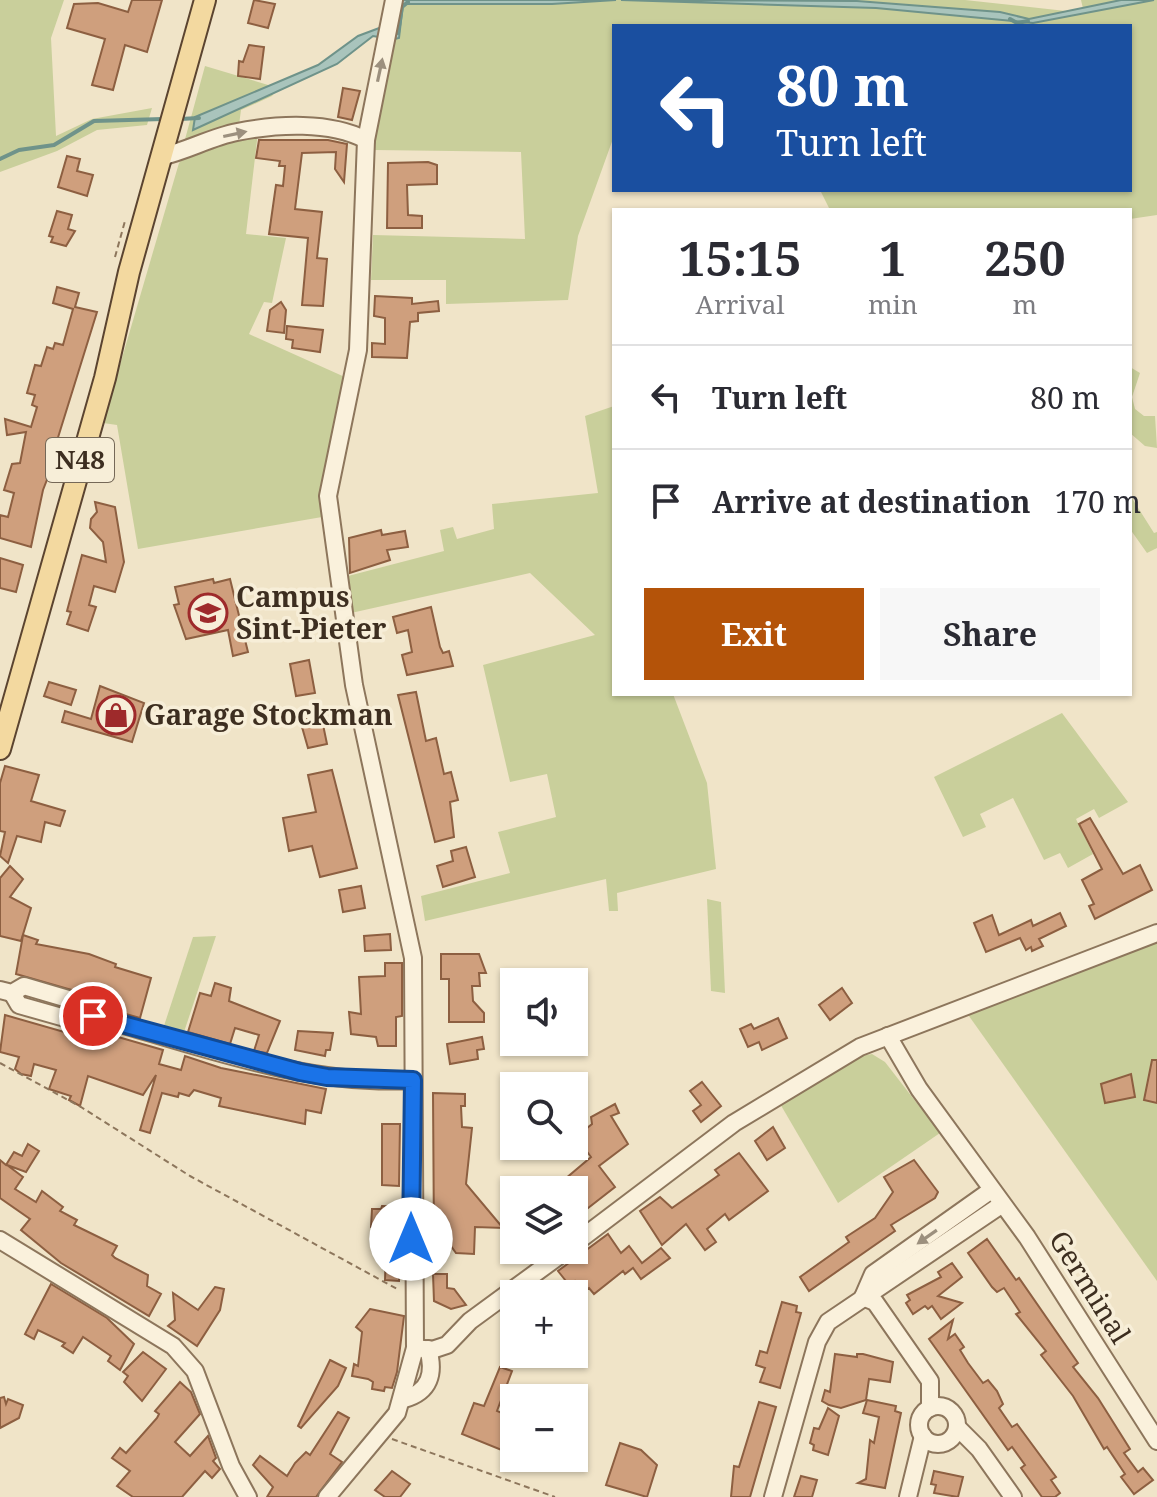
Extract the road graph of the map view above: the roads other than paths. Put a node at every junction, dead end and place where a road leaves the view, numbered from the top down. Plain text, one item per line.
1 (205, 0) edge
2 (394, 0) edge
3 (366, 140) junction
4 (160, 157) junction
5 (0, 749) edge
6 (1157, 933) edge
7 (6, 992) edge
8 (888, 1036) junction
9 (413, 1080) junction
10 (996, 1198) junction
11 (588, 1233) edge
12 (0, 1240) edge
13 (548, 1264) edge
14 (863, 1297) junction
15 (421, 1349) junction
16 (930, 1408) junction
17 (958, 1428) junction
18 (923, 1436) junction
19 (1157, 1441) edge
20 (248, 1497) edge
21 (327, 1497) edge
22 (773, 1497) edge
23 (908, 1497) edge
24 (1013, 1497) edge

1 - 4 main road, N48
3 -> 2 street
4 -> 3 street
3 - 9 street
4 - 5 main road, N48
6 - 8 street
7 - 9 street
8 - 10 street, Germinal
8 - 11 street
9 - 15 street
10 - 14 street
10 - 19 street, Germinal
12 - 20 street
13 - 15 street
14 - 16 street
14 - 22 street
15 - 21 street
16 - 17 street
16 - 18 street
17 - 18 street
17 - 24 street
18 - 23 street

